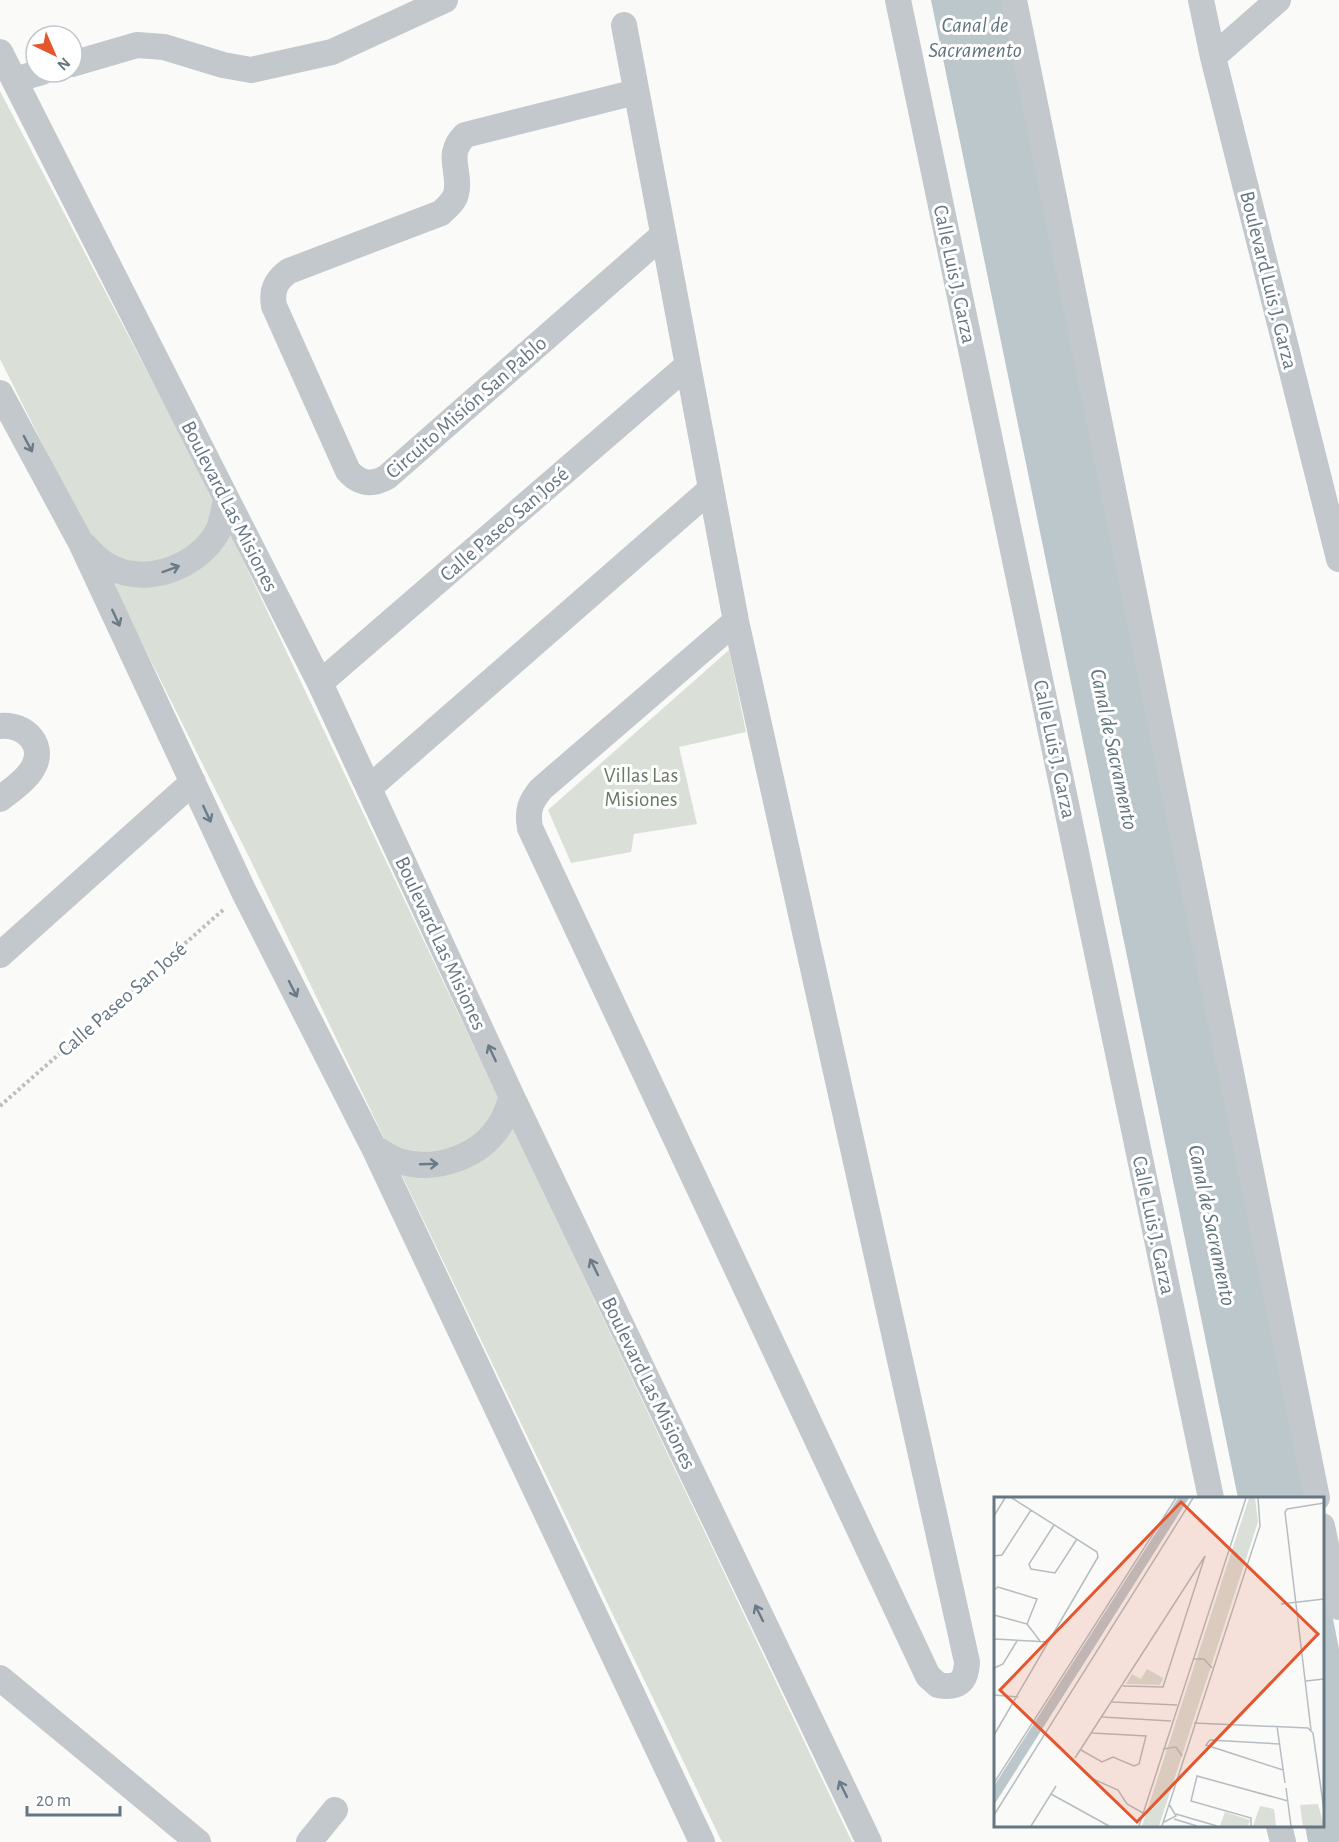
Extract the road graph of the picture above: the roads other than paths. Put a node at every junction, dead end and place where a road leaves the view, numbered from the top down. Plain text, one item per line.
1 (445, 0) edge
2 (898, 0) edge
3 (1014, 0) edge
4 (1201, 0) edge
5 (1278, 0) edge
6 (624, 25) dead end
7 (0, 52) edge
8 (1212, 57) junction
9 (84, 60) edge
10 (24, 77) edge
11 (14, 80) junction
12 (636, 92) junction
13 (663, 235) junction
14 (688, 365) junction
15 (0, 393) edge
16 (1330, 476) edge
17 (711, 489) junction
18 (226, 499) junction
19 (81, 543) junction
20 (1339, 559) edge
21 (736, 621) junction
22 (320, 683) junction
23 (0, 726) edge
24 (193, 782) junction
25 (369, 788) junction
26 (0, 799) edge
27 (0, 955) edge
28 (512, 1097) junction
29 (374, 1148) junction
30 (1211, 1497) edge
31 (1317, 1497) edge
32 (1324, 1531) edge
33 (1339, 1607) edge
34 (0, 1678) edge
35 (335, 1810) dead end
36 (1280, 1827) edge
37 (198, 1842) edge
38 (309, 1842) edge
39 (702, 1842) edge
40 (869, 1842) edge
41 (1283, 1842) edge

1 - 9 street
2 - 30 street, Calle Luis J. Garza
3 - 31 street
4 - 8 street, Boulevard Luis J. Garza
5 - 8 street
6 - 12 street
7 - 11 street, Boulevard Las Misiones
8 - 16 street, Boulevard Luis J. Garza
10 - 11 street
11 - 18 street, Boulevard Las Misiones
12 - 13 street
12 - 13 street, Circuito Misión San Pablo
13 - 14 street
14 - 17 street
14 - 22 street, Calle Paseo San José
15 -> 19 street
16 - 20 street, Boulevard Luis J. Garza
17 - 21 street
17 - 25 street
19 -> 18 street
18 - 22 street, Boulevard Las Misiones
19 -> 24 street
21 - 21 street
22 - 25 street, Boulevard Las Misiones
23 - 26 street
24 - 27 street
24 -> 29 street
28 -> 25 street, Boulevard Las Misiones
29 -> 28 street
40 -> 28 street, Boulevard Las Misiones
29 - 39 street
32 - 33 street
34 - 37 street
35 - 38 street
36 - 41 street

